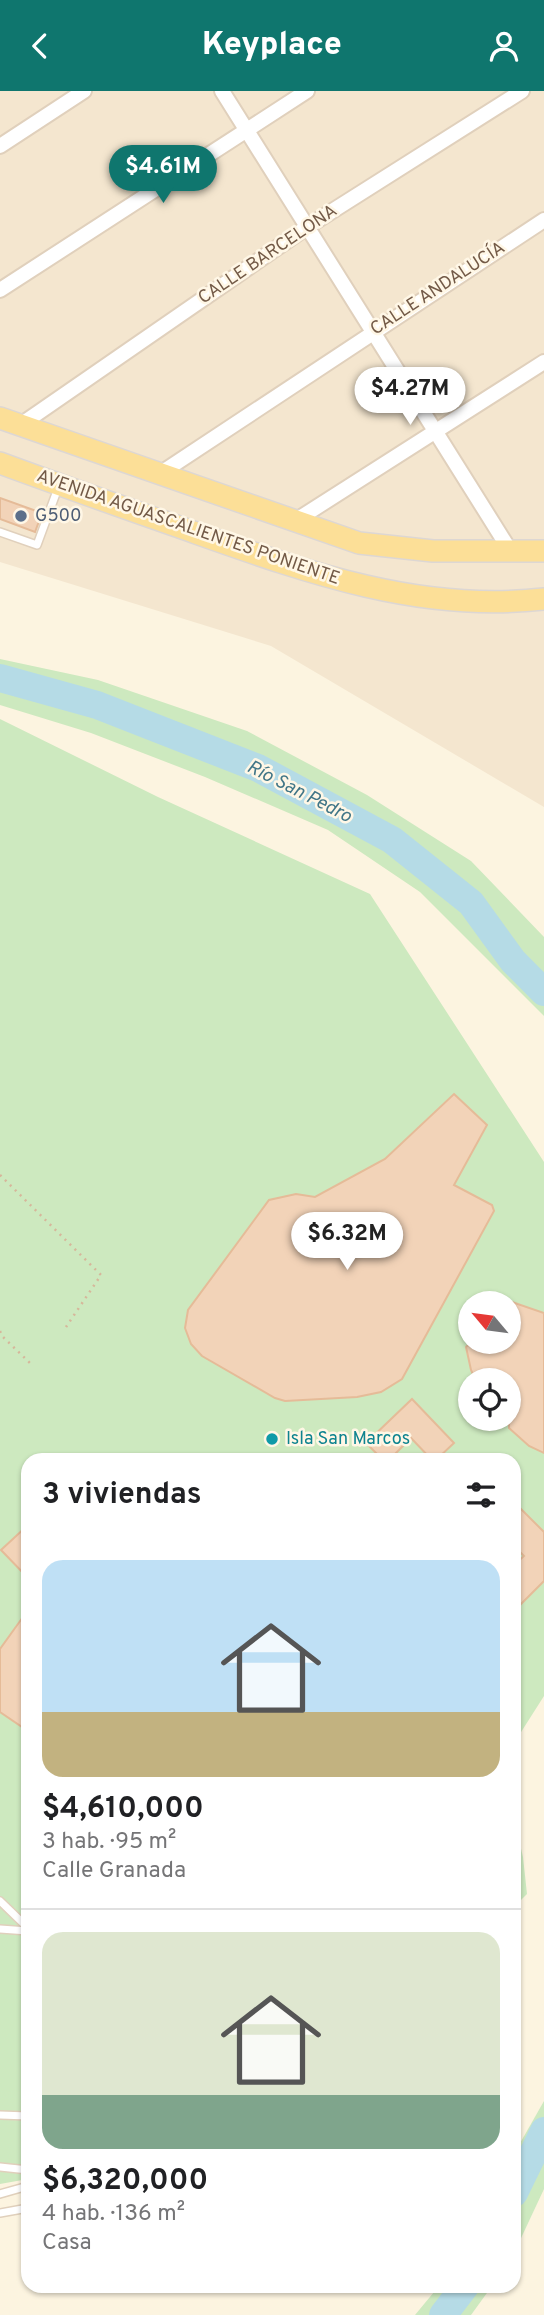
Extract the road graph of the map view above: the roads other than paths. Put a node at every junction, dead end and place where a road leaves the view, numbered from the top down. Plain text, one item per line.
1 (84, 91) edge
2 (222, 91) edge
3 (307, 91) edge
4 (522, 91) edge
5 (246, 130) junction
6 (0, 146) edge
7 (544, 220) edge
8 (307, 227) junction
9 (0, 290) edge
10 (372, 331) junction
11 (544, 362) edge
12 (10, 422) edge
13 (436, 432) junction
14 (0, 463) edge
15 (158, 475) junction
16 (59, 484) junction
17 (295, 521) junction
18 (0, 532) edge
19 (544, 551) edge
20 (511, 552) junction
21 (544, 600) edge
22 (0, 1901) edge
23 (21, 1923) edge
24 (0, 1929) edge
25 (21, 1930) edge
26 (0, 2115) edge
27 (21, 2116) edge
28 (0, 2167) edge
29 (21, 2169) edge
30 (21, 2188) edge
31 (0, 2194) edge
32 (21, 2209) edge
33 (0, 2213) edge

1 - 6 street
2 - 5 street
3 - 5 street
4 - 8 street, CALLE BARCELONA
5 - 8 street
5 - 9 street
7 - 10 street, CALLE ANDALUCÍA
8 - 10 street
8 - 12 street, CALLE BARCELONA
10 - 13 street
10 - 15 street, CALLE ANDALUCÍA
11 - 13 street
12 - 15 main road
13 - 17 street
13 - 20 street
14 - 16 main road, AVENIDA AGUASCALIENTES PONIENTE
15 - 17 main road
16 - 18 lane
16 - 21 main road, AVENIDA AGUASCALIENTES PONIENTE
17 - 20 main road
19 - 20 main road
22 - 23 lane
24 - 25 lane
26 - 27 lane
28 - 29 lane
30 - 31 lane
32 - 33 lane

